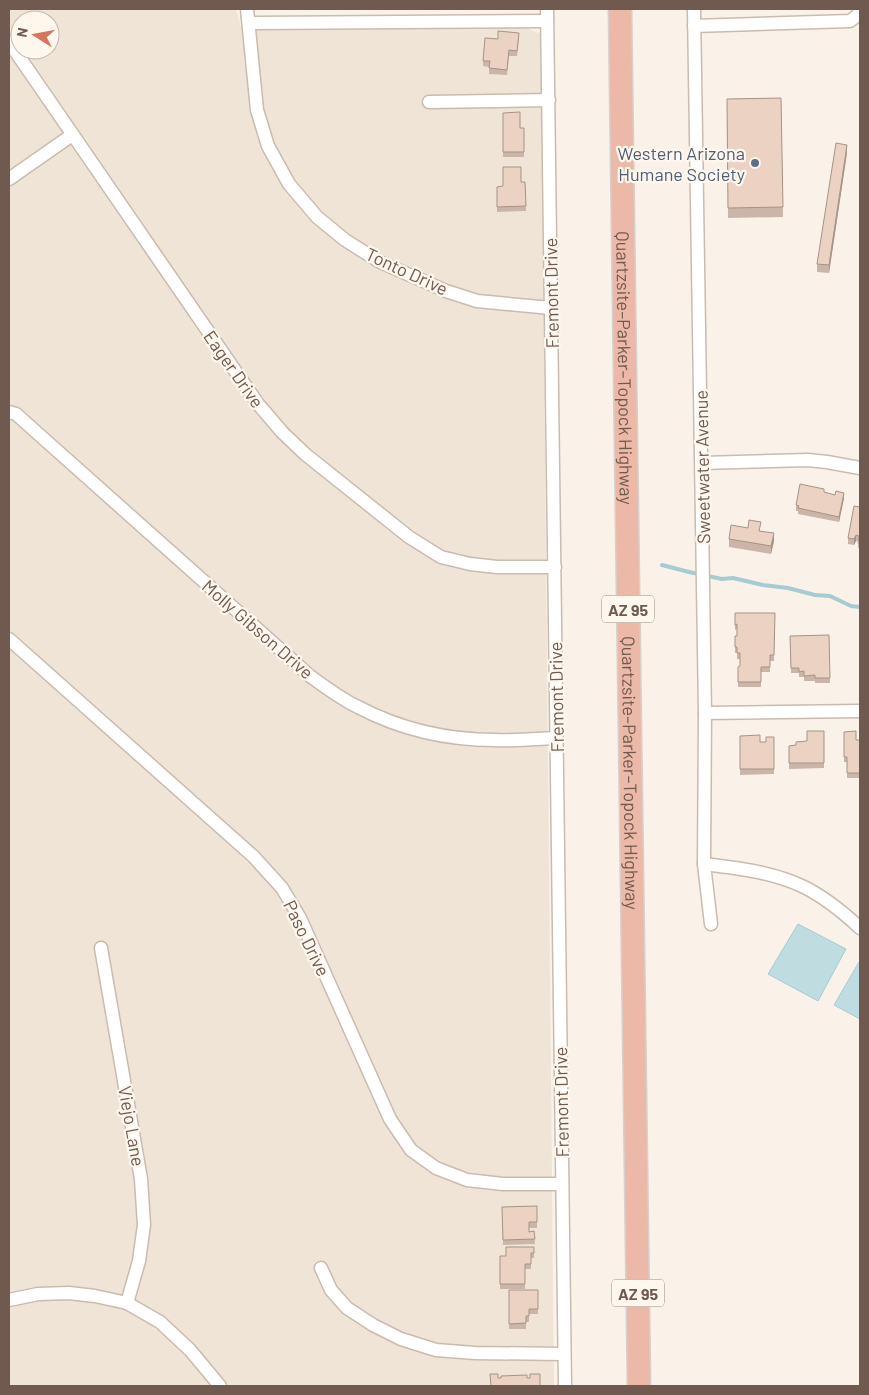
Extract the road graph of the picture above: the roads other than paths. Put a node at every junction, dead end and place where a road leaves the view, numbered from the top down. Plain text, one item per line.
1 (247, 9) edge
2 (620, 9) edge
3 (694, 9) edge
4 (860, 10) edge
5 (547, 15) edge
6 (249, 23) junction
7 (694, 26) junction
8 (9, 42) edge
9 (549, 100) junction
10 (429, 102) dead end
11 (72, 135) junction
12 (9, 179) edge
13 (551, 308) junction
14 (9, 412) edge
15 (702, 463) junction
16 (860, 468) edge
17 (555, 567) junction
18 (9, 639) edge
19 (705, 712) junction
20 (860, 712) edge
21 (556, 738) junction
22 (704, 864) junction
23 (711, 924) dead end
24 (860, 928) edge
25 (101, 948) dead end
26 (562, 1184) junction
27 (321, 1268) dead end
28 (9, 1300) edge
29 (127, 1303) junction
30 (564, 1354) junction
31 (220, 1386) edge
32 (565, 1386) edge
33 (639, 1386) edge

1 - 6 street, Tonto Drive
2 - 33 highway, Quartzsite–Parker–Topock Highway / AZ 95
3 - 7 street, Sweetwater Avenue
4 - 7 street
5 - 6 street
5 - 9 street, Fremont Drive
6 - 13 street, Tonto Drive
7 - 15 street, Sweetwater Avenue
8 - 11 street, Eager Drive
9 - 10 street
9 - 13 street, Fremont Drive
11 - 12 street
11 - 17 street, Eager Drive
13 - 17 street, Fremont Drive
14 - 21 street, Molly Gibson Drive
15 - 16 street
15 - 19 street, Sweetwater Avenue
17 - 21 street, Fremont Drive
18 - 26 street, Paso Drive
19 - 20 street
19 - 22 street, Sweetwater Avenue
21 - 26 street, Fremont Drive
22 - 23 street, Sweetwater Avenue
22 - 24 street
25 - 29 street, Viejo Lane
26 - 30 street, Fremont Drive
27 - 30 street
28 - 29 street
29 - 31 street
30 - 32 street, Fremont Drive

